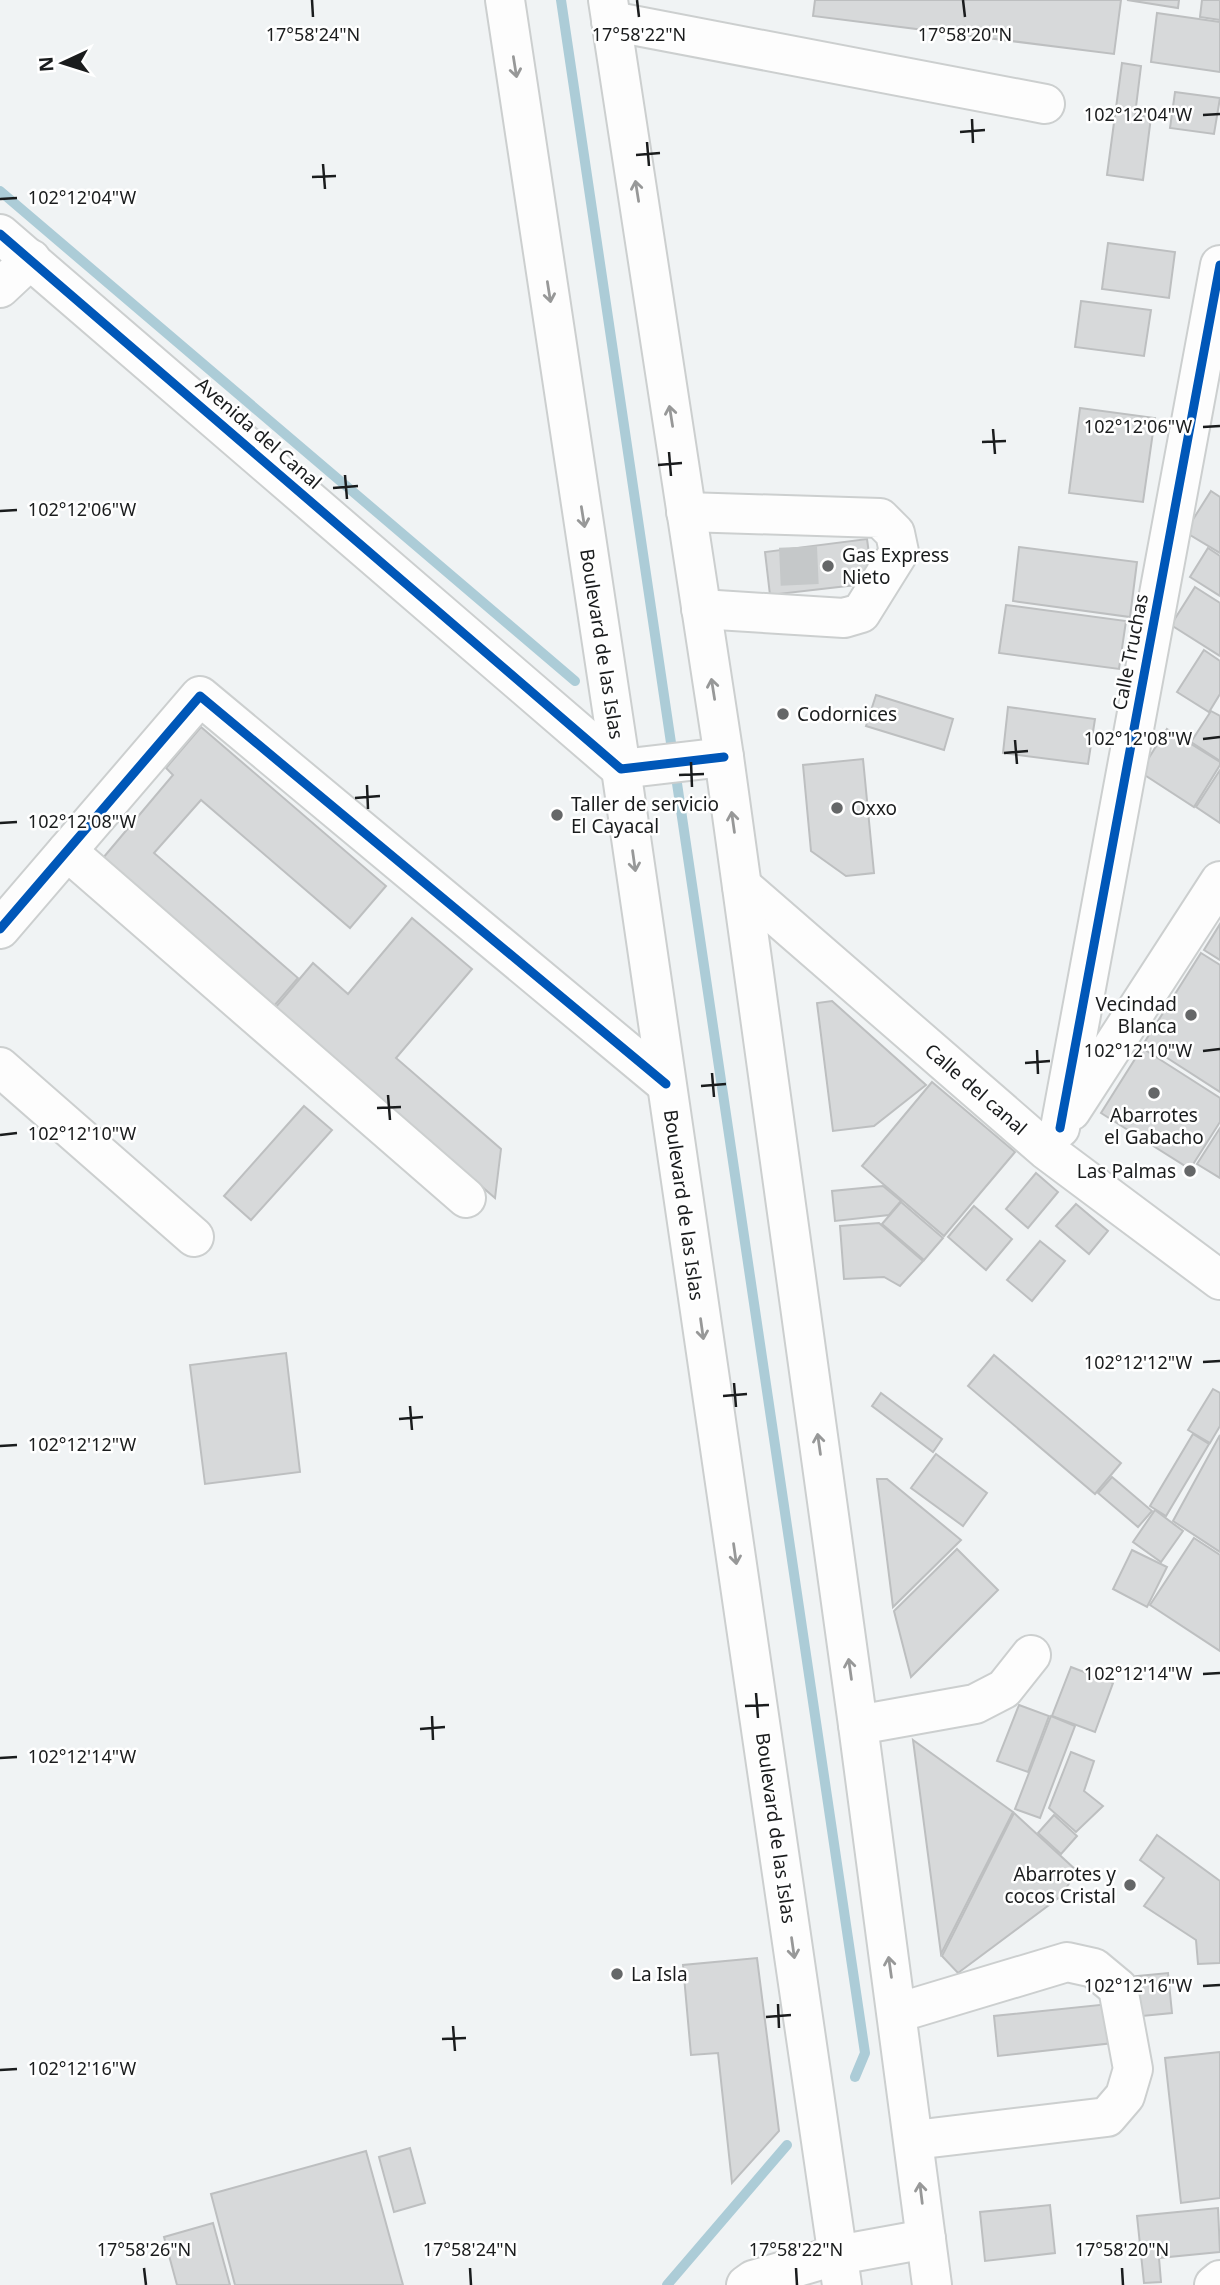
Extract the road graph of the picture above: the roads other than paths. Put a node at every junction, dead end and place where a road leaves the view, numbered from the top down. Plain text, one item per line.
1 (505, 0) edge
2 (610, 10) edge
3 (1045, 104) dead end
4 (0, 234) edge
5 (31, 259) junction
6 (1220, 265) edge
7 (0, 288) edge
8 (686, 512) junction
9 (701, 609) junction
10 (708, 759) junction
11 (626, 769) junction
12 (67, 850) junction
13 (1220, 881) edge
14 (741, 886) junction
15 (0, 929) edge
16 (0, 1067) edge
17 (666, 1084) junction
18 (1053, 1139) junction
19 (466, 1198) dead end
20 (194, 1237) dead end
21 (1220, 1280) edge
22 (1031, 1655) dead end
23 (858, 1725) junction
24 (897, 2013) junction
25 (914, 2140) junction
26 (926, 2239) junction
27 (840, 2270) edge
28 (1220, 2280) edge
29 (746, 2285) edge
30 (932, 2285) edge
31 (1214, 2285) edge

1 -> 11 main road, Boulevard de las Islas
2 - 3 main road
8 -> 2 main road
4 - 5 main road, Avenida del Canal
5 - 7 main road
5 - 11 main road, Avenida del Canal
6 - 18 main road, Calle Truchas
8 - 9 main road
8 - 9 main road
10 -> 9 main road
10 - 11 main road
14 -> 10 main road
11 -> 17 main road, Boulevard de las Islas
12 - 15 main road
12 - 17 main road
12 - 19 main road
13 - 18 main road
14 - 18 main road, Calle del canal
23 -> 14 main road
16 - 20 main road
17 -> 27 main road, Boulevard de las Islas
18 - 21 main road, Calle del canal
22 - 23 main road
24 -> 23 main road
24 - 25 main road
24 - 25 main road
26 -> 25 main road
26 - 27 main road
26 - 30 main road
27 - 29 main road
28 - 31 main road

